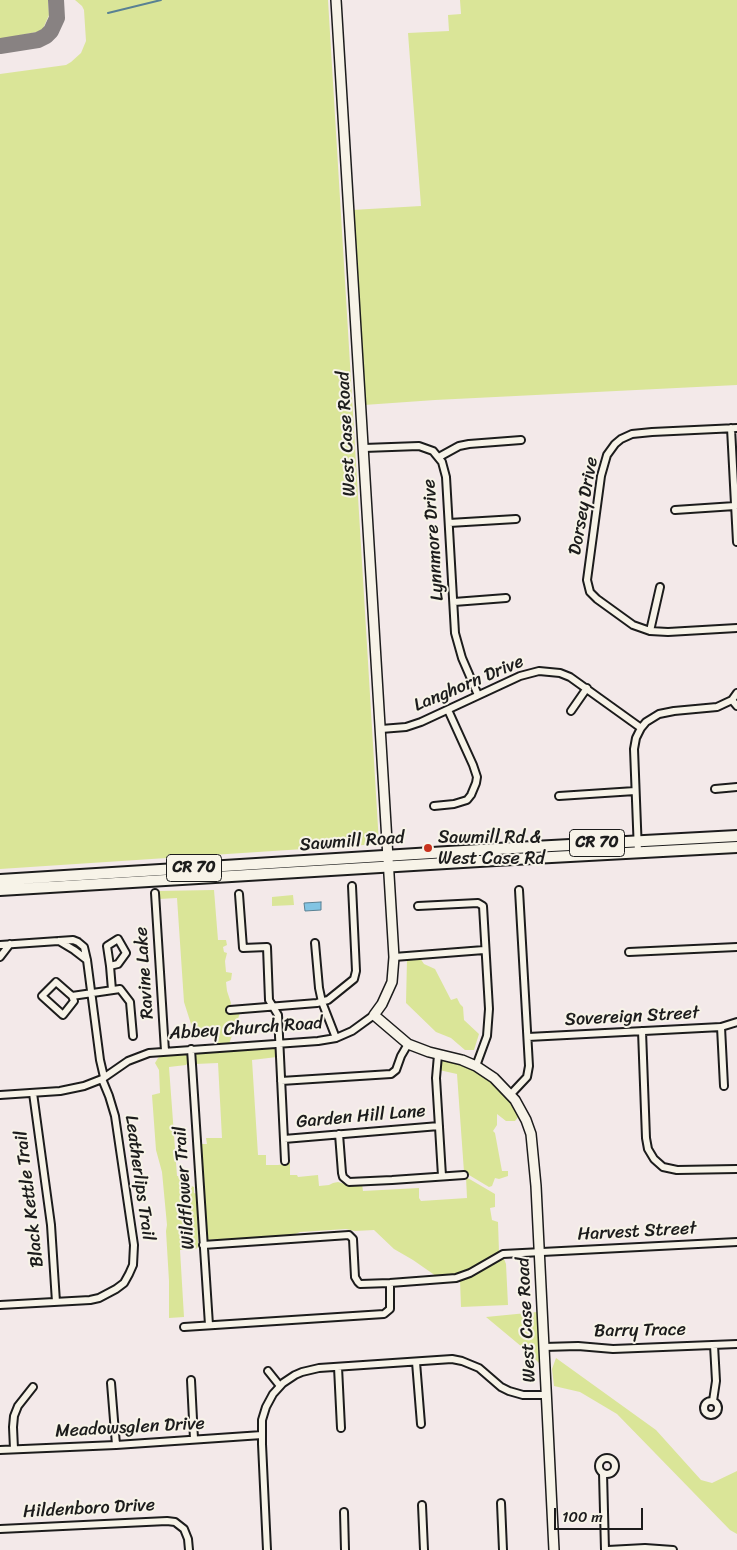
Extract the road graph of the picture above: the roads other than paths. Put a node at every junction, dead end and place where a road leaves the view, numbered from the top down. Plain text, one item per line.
1 (336, 0) edge
2 (734, 428) edge
3 (521, 440) dead end
4 (364, 448) junction
5 (439, 457) junction
6 (735, 506) junction
7 (675, 510) dead end
8 (516, 519) dead end
9 (449, 523) junction
10 (737, 542) edge
11 (660, 587) dead end
12 (506, 598) dead end
13 (454, 602) junction
14 (737, 628) edge
15 (650, 631) junction
16 (587, 688) junction
17 (737, 693) edge
18 (478, 696) junction
19 (732, 700) junction
20 (737, 706) edge
21 (448, 710) junction
22 (571, 711) dead end
23 (641, 728) junction
24 (381, 729) junction
25 (737, 787) edge
26 (715, 789) dead end
27 (635, 791) junction
28 (559, 796) dead end
29 (434, 806) dead end
30 (737, 836) edge
31 (638, 846) junction
32 (737, 847) edge
33 (389, 861) junction
34 (0, 880) edge
35 (352, 886) dead end
36 (0, 890) edge
37 (519, 890) dead end
38 (155, 893) dead end
39 (239, 894) dead end
40 (418, 906) dead end
41 (315, 943) dead end
42 (10, 944) junction
43 (0, 945) edge
44 (737, 947) edge
45 (484, 950) junction
46 (629, 952) dead end
47 (0, 957) edge
48 (394, 957) junction
49 (110, 966) dead end
50 (112, 990) junction
51 (91, 993) junction
52 (72, 996) junction
53 (322, 1002) junction
54 (272, 1006) junction
55 (230, 1010) dead end
56 (374, 1016) junction
57 (737, 1022) edge
58 (721, 1027) junction
59 (642, 1031) junction
60 (133, 1036) dead end
61 (528, 1037) junction
62 (336, 1038) junction
63 (280, 1044) junction
64 (408, 1044) junction
65 (191, 1050) junction
66 (166, 1051) junction
67 (438, 1055) junction
68 (476, 1066) junction
69 (103, 1078) junction
70 (281, 1082) junction
71 (724, 1086) dead end
72 (33, 1093) junction
73 (511, 1094) junction
74 (0, 1095) edge
75 (440, 1126) junction
76 (339, 1134) junction
77 (284, 1139) junction
78 (285, 1161) dead end
79 (737, 1169) edge
80 (464, 1175) dead end
81 (442, 1176) junction
82 (737, 1242) edge
83 (203, 1245) junction
84 (540, 1252) junction
85 (390, 1283) junction
86 (56, 1302) junction
87 (0, 1305) edge
88 (209, 1325) junction
89 (184, 1327) dead end
90 (737, 1344) edge
91 (714, 1345) junction
92 (544, 1347) junction
93 (416, 1362) junction
94 (338, 1367) junction
95 (268, 1371) dead end
96 (191, 1380) dead end
97 (111, 1382) dead end
98 (280, 1386) junction
99 (33, 1388) dead end
100 (547, 1395) junction
101 (713, 1401) dead end
102 (421, 1424) dead end
103 (341, 1428) dead end
104 (262, 1436) junction
105 (194, 1439) junction
106 (116, 1444) junction
107 (14, 1449) junction
108 (0, 1450) edge
109 (603, 1473) dead end
110 (501, 1503) dead end
111 (422, 1505) dead end
112 (344, 1512) dead end
113 (0, 1529) edge
114 (189, 1550) edge
115 (267, 1550) edge
116 (345, 1550) edge
117 (424, 1550) edge
118 (503, 1550) edge
119 (554, 1550) edge
120 (607, 1550) edge
121 (673, 1550) edge

1 - 4 main road, West Case Road
2 - 6 street
2 - 15 street, Dorsey Drive
3 - 5 street
4 - 5 street, Lynnmore Drive
4 - 24 main road, West Case Road
5 - 9 street, Lynnmore Drive
6 - 7 street
6 - 10 street
8 - 9 street
9 - 13 street, Lynnmore Drive
11 - 15 street
12 - 13 street
13 - 18 street, Lynnmore Drive
14 - 15 street
16 - 18 street, Langhorn Drive
16 - 22 street
16 - 23 street, Langhorn Drive
17 - 19 street
18 - 21 street, Langhorn Drive
19 - 20 street
19 - 23 street
21 - 24 street, Langhorn Drive
21 - 29 street
23 - 27 street
24 - 33 main road, West Case Road
25 - 26 street
27 - 28 street
27 - 31 street
30 - 31 main road, Sawmill Road / CR 70
31 - 32 main road, Sawmill Road / CR 70
31 - 33 main road, Sawmill Road / CR 70
33 - 34 main road, Sawmill Road / CR 70
33 - 36 main road, Sawmill Road / CR 70
33 - 48 main road, Abbey Church Road
35 - 53 street
37 - 61 street
38 - 66 street, Ravine Lake
39 - 54 street
40 - 45 street
41 - 53 street
42 - 43 street
42 - 47 street
42 - 51 street, Leatherlips Trail
44 - 46 street
45 - 48 street
45 - 68 street
48 - 56 main road, Abbey Church Road
49 - 50 street
50 - 51 street
50 - 60 street
51 - 52 street
51 - 69 street, Leatherlips Trail
52 - 52 street
53 - 54 street
53 - 62 street
54 - 55 street
54 - 63 street
56 - 62 street, Abbey Church Road
56 - 64 main road, West Case Road
57 - 58 street, Sovereign Street
58 - 59 street, Sovereign Street
58 - 71 street
59 - 61 street, Sovereign Street
59 - 79 street
61 - 73 street
62 - 63 street, Abbey Church Road
63 - 65 street, Abbey Church Road
63 - 70 street
64 - 67 main road, West Case Road
64 - 70 street
65 - 66 street, Abbey Church Road
65 - 83 street, Wildflower Trail
66 - 69 street, Abbey Church Road
67 - 68 main road, West Case Road
67 - 75 street
68 - 73 main road, West Case Road
69 - 72 street, Abbey Church Road
69 - 86 street, Leatherlips Trail
70 - 77 street
72 - 74 street, Abbey Church Road
72 - 86 street, Black Kettle Trail
73 - 84 main road, West Case Road
75 - 76 street, Garden Hill Lane
75 - 81 street
76 - 77 street, Garden Hill Lane
76 - 81 street
77 - 78 street
80 - 81 street
82 - 84 street, Harvest Street
83 - 85 street, Harvest Street
83 - 88 street, Wildflower Trail
84 - 85 street, Harvest Street
84 - 92 main road, West Case Road
85 - 88 street
86 - 87 street
88 - 89 street
90 - 91 street, Barry Trace
91 - 92 street, Barry Trace
91 - 101 street
92 - 100 main road, West Case Road
93 - 94 street
93 - 100 street
93 - 102 street
94 - 98 street
94 - 103 street
95 - 98 street
96 - 105 street
97 - 106 street
98 - 104 street
99 - 107 street
100 - 119 main road, West Case Road
104 - 105 street, Meadowsglen Drive
104 - 115 street
105 - 106 street, Meadowsglen Drive
106 - 107 street, Meadowsglen Drive
107 - 108 street, Meadowsglen Drive
109 - 120 street
110 - 118 street
111 - 117 street
112 - 116 street
113 - 114 street, Hildenboro Drive
120 - 121 street

